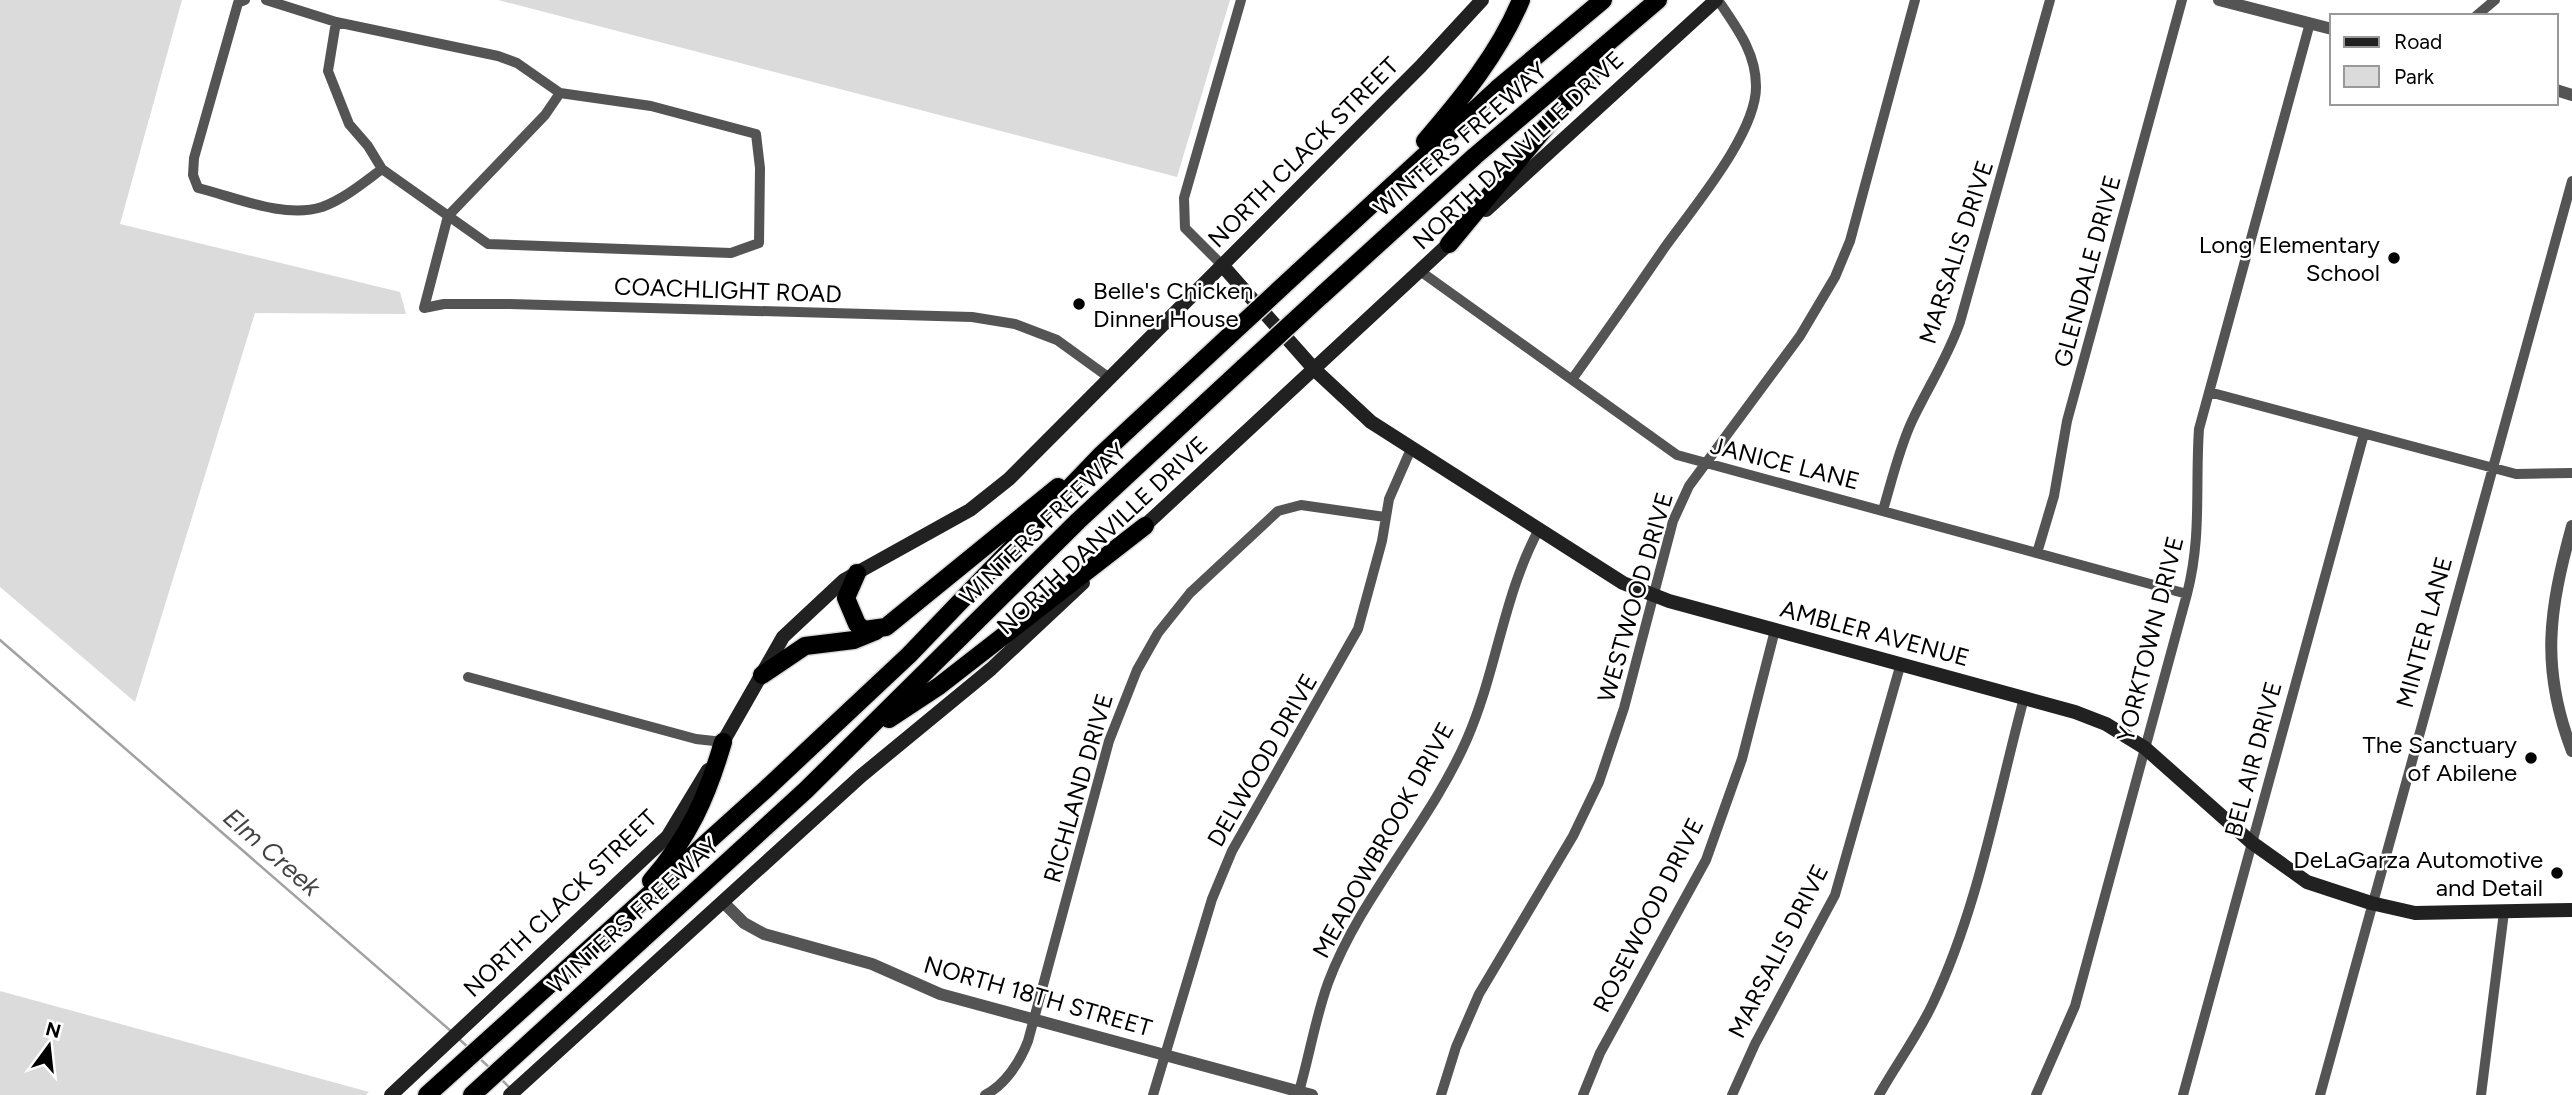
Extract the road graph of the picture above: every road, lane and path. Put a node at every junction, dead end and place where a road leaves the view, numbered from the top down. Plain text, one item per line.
1 (245, 0) edge
2 (266, 0) edge
3 (1241, 0) edge
4 (1482, 0) edge
5 (1521, 0) edge
6 (1603, 0) edge
7 (1717, 0) edge
8 (1915, 0) edge
9 (2050, 0) edge
10 (2182, 0) edge
11 (2219, 0) edge
12 (2495, 0) edge
13 (1655, 2) edge
14 (2478, 14) edge
15 (336, 22) junction
16 (2310, 23) junction
17 (2330, 28) edge
18 (560, 93) junction
19 (382, 169) junction
20 (2572, 181) edge
21 (1358, 215) junction
22 (448, 216) junction
23 (1449, 244) junction
24 (1222, 265) junction
25 (1420, 271) junction
26 (1315, 370) junction
27 (1573, 378) junction
28 (1111, 379) junction
29 (2208, 392) junction
30 (2364, 434) junction
31 (1412, 449) junction
32 (1102, 454) junction
33 (1704, 464) junction
34 (2492, 467) junction
35 (2572, 473) edge
36 (1883, 510) junction
37 (1385, 517) junction
38 (1145, 526) junction
39 (2572, 526) edge
40 (1539, 529) junction
41 (2037, 553) junction
42 (858, 573) junction
43 (2187, 594) junction
44 (1653, 596) junction
45 (886, 627) junction
46 (1775, 630) junction
47 (1901, 663) junction
48 (762, 675) junction
49 (468, 677) dead end
50 (2024, 698) junction
51 (857, 740) junction
52 (723, 742) junction
53 (2145, 748) junction
54 (2572, 751) edge
55 (2251, 842) junction
56 (723, 902) junction
57 (2371, 904) junction
58 (2572, 910) edge
59 (2504, 912) junction
60 (614, 925) junction
61 (1035, 1020) junction
62 (1167, 1056) junction
63 (473, 1094) edge
64 (1303, 1094) edge
65 (391, 1095) edge
66 (427, 1095) edge
67 (510, 1095) edge
68 (985, 1095) edge
69 (1153, 1095) edge
70 (1441, 1095) edge
71 (1583, 1095) edge
72 (1732, 1095) edge
73 (1878, 1095) edge
74 (2036, 1095) edge
75 (2183, 1095) edge
76 (2320, 1095) edge
77 (2481, 1095) edge

1 - 19 street
2 - 15 street
3 - 24 street
4 - 24 main road, NORTH CLACK STREET
5 - 21 highway
6 - 21 highway, WINTERS FREEWAY
7 - 23 main road, NORTH DANVILLE DRIVE
7 - 27 street
8 - 33 street, WESTWOOD DRIVE
9 - 36 street, MARSALIS DRIVE
10 - 41 street, GLENDALE DRIVE
11 - 16 street
12 - 14 street
13 - 23 highway
13 - 51 highway, WINTERS FREEWAY, bridge
15 - 18 street
15 - 19 street
16 - 17 street
16 - 29 street, YORKTOWN DRIVE
18 - 22 street
18 - 22 street
19 - 22 street
20 - 34 street, MINTER LANE
21 - 32 highway, WINTERS FREEWAY, bridge
22 - 28 street, COACHLIGHT ROAD
23 - 25 main road, NORTH DANVILLE DRIVE
24 - 26 main road, AMBLER AVENUE
24 - 28 main road, NORTH CLACK STREET
25 - 26 main road, NORTH DANVILLE DRIVE
25 - 27 street, JANICE LANE
26 - 31 main road, AMBLER AVENUE
26 - 38 main road, NORTH DANVILLE DRIVE
27 - 33 street, JANICE LANE
28 - 42 main road, NORTH CLACK STREET
29 - 30 street
29 - 43 street, YORKTOWN DRIVE
30 - 34 street
30 - 55 street, BEL AIR DRIVE
31 - 37 street, DELWOOD DRIVE
31 - 40 main road, AMBLER AVENUE
32 - 45 highway
32 - 60 highway, WINTERS FREEWAY
33 - 36 street, JANICE LANE
33 - 44 street, WESTWOOD DRIVE
34 - 35 street
34 - 57 street, MINTER LANE
36 - 41 street, JANICE LANE
37 - 61 street, RICHLAND DRIVE
37 - 62 street, DELWOOD DRIVE
38 - 51 highway
38 - 56 main road, NORTH DANVILLE DRIVE
39 - 54 street
40 - 44 main road, AMBLER AVENUE
40 - 64 street, MEADOWBROOK DRIVE
41 - 43 street, JANICE LANE
42 - 45 highway
42 - 48 main road, NORTH CLACK STREET
43 - 53 street, YORKTOWN DRIVE
44 - 46 main road, AMBLER AVENUE
44 - 70 street, WESTWOOD DRIVE
45 - 48 highway
46 - 47 main road, AMBLER AVENUE
46 - 71 street, ROSEWOOD DRIVE
47 - 50 main road, AMBLER AVENUE
47 - 72 street, MARSALIS DRIVE
48 - 52 main road, NORTH CLACK STREET
49 - 52 street
50 - 53 main road, AMBLER AVENUE
50 - 73 street
51 - 63 highway, WINTERS FREEWAY
52 - 60 highway
52 - 65 main road, NORTH CLACK STREET
53 - 55 main road, AMBLER AVENUE
53 - 74 street, YORKTOWN DRIVE
55 - 57 main road, AMBLER AVENUE
55 - 75 street, BEL AIR DRIVE
56 - 61 street, NORTH 18TH STREET
56 - 67 main road, NORTH DANVILLE DRIVE
57 - 59 main road, AMBLER AVENUE
57 - 76 street, MINTER LANE
58 - 59 main road, AMBLER AVENUE
59 - 77 street
60 - 66 highway, WINTERS FREEWAY
61 - 62 street, NORTH 18TH STREET
61 - 68 street, RICHLAND DRIVE
62 - 64 street, NORTH 18TH STREET
62 - 69 street, DELWOOD DRIVE

